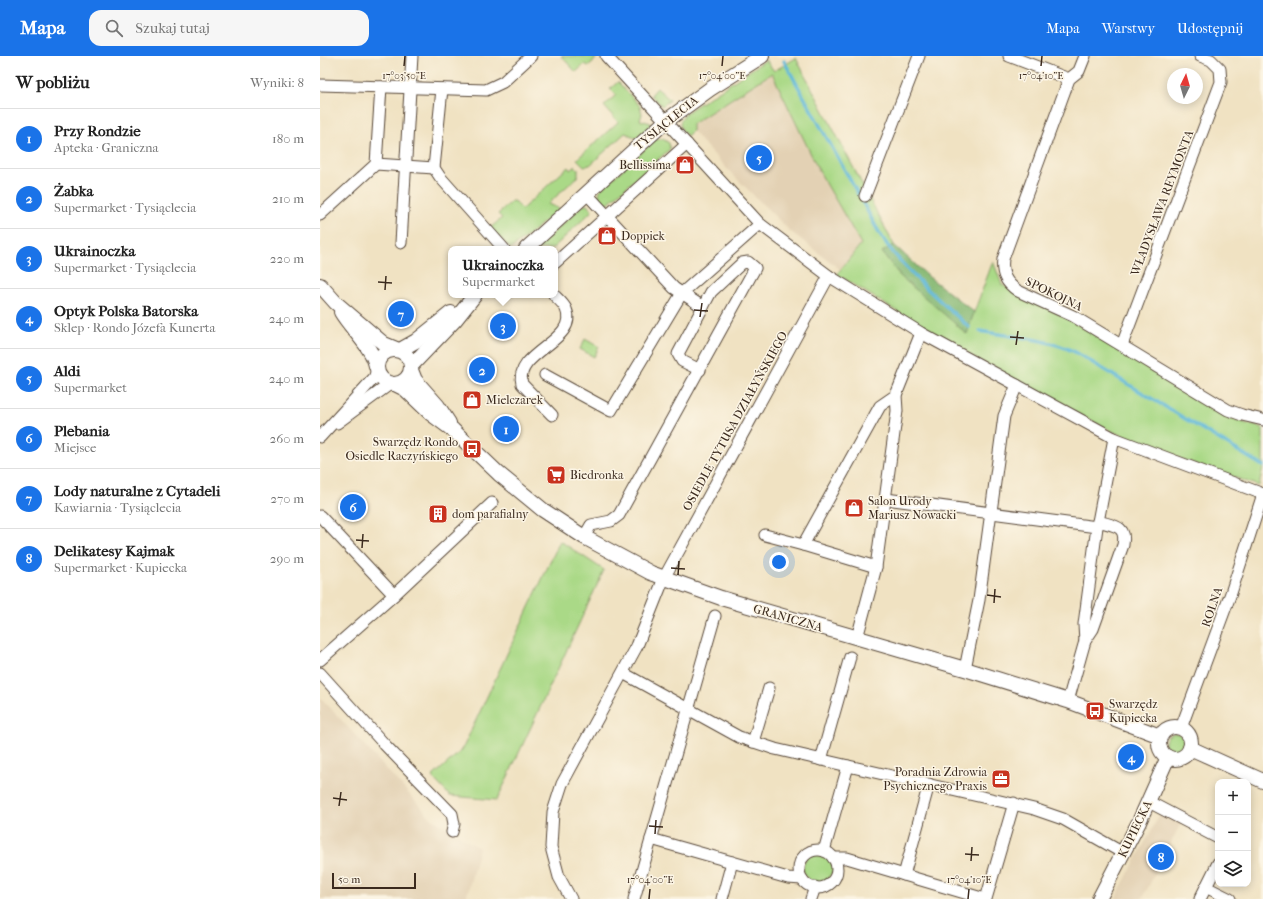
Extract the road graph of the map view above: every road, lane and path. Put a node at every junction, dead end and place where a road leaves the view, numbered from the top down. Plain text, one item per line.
1 (412, 56) edge
2 (531, 56) edge
3 (606, 56) edge
4 (762, 56) edge
5 (919, 56) edge
6 (1009, 56) edge
7 (1085, 56) edge
8 (1200, 56) edge
9 (1070, 80) junction
10 (320, 85) edge
11 (381, 87) junction
12 (411, 88) junction
13 (442, 89) junction
14 (666, 121) junction
15 (687, 144) junction
16 (376, 164) junction
17 (405, 166) junction
18 (434, 168) junction
19 (586, 193) junction
20 (865, 196) dead end
21 (320, 215) edge
22 (607, 216) junction
23 (760, 224) junction
24 (401, 243) dead end
25 (501, 246) edge
26 (529, 246) edge
27 (558, 260) edge
28 (829, 276) junction
29 (320, 286) edge
30 (682, 293) junction
31 (471, 298) edge
32 (473, 298) edge
33 (557, 298) edge
34 (336, 303) junction
35 (703, 307) junction
36 (921, 333) junction
37 (1122, 345) junction
38 (398, 350) junction
39 (411, 367) junction
40 (377, 369) junction
41 (700, 370) junction
42 (545, 374) dead end
43 (392, 384) junction
44 (1017, 385) junction
45 (896, 395) junction
46 (552, 415) dead end
47 (1263, 420) edge
48 (328, 429) junction
49 (453, 430) junction
50 (320, 437) edge
51 (1114, 438) junction
52 (1263, 494) edge
53 (886, 499) junction
54 (492, 504) dead end
55 (991, 513) junction
56 (320, 516) edge
57 (1098, 524) junction
58 (765, 535) dead end
59 (584, 537) junction
60 (803, 546) junction
61 (876, 567) junction
62 (664, 578) junction
63 (394, 595) junction
64 (715, 616) dead end
65 (857, 638) junction
66 (1085, 641) junction
67 (850, 657) dead end
68 (320, 660) edge
69 (965, 669) junction
70 (320, 673) edge
71 (623, 673) junction
72 (769, 688) dead end
73 (1068, 701) junction
74 (689, 709) junction
75 (1181, 728) junction
76 (1160, 736) junction
77 (753, 742) junction
78 (1190, 748) junction
79 (1168, 757) junction
80 (821, 760) junction
81 (848, 766) junction
82 (1263, 781) edge
83 (929, 784) junction
84 (1149, 802) junction
85 (1014, 803) junction
86 (452, 832) dead end
87 (1215, 836) edge
88 (651, 839) junction
89 (824, 851) junction
90 (1123, 853) junction
91 (834, 858) junction
92 (732, 862) junction
93 (1215, 869) edge
94 (904, 875) junction
95 (802, 879) junction
96 (815, 887) junction
97 (1206, 887) junction
98 (571, 899) edge
99 (634, 899) edge
100 (722, 899) edge
101 (811, 899) edge
102 (986, 899) edge
103 (1099, 899) edge
104 (1200, 899) edge
105 (1230, 899) edge

1 - 12 street
2 - 13 street
3 - 14 street
4 - 14 street, TYSIĄCLECIA
5 - 20 street
6 - 9 street
7 - 9 street, SPOKOJNA
8 - 37 street, WŁADYSŁAWA REYMONTA
9 - 37 street, SPOKOJNA
10 - 11 street
11 - 12 street
11 - 16 street
12 - 13 street
12 - 17 street
13 - 18 street
14 - 15 street
14 - 19 street, TYSIĄCLECIA
15 - 22 street
15 - 23 street
16 - 17 street
16 - 21 street
17 - 18 street
17 - 24 street
18 - 25 street
19 - 22 street
19 - 26 street, TYSIĄCLECIA
22 - 27 street
22 - 30 street
23 - 28 street
23 - 30 street
28 - 36 street
28 - 62 street, OSIEDLE TYTUSA DZIAŁYŃSKIEGO
29 - 34 street
30 - 35 street
30 - 42 street
31 - 38 street
32 - 39 street
33 - 46 street
34 - 38 street
34 - 40 street
35 - 41 street
35 - 41 street
36 - 44 street
36 - 45 street
37 - 47 street, SPOKOJNA
38 - 39 street
38 - 40 street
39 - 43 street
39 - 49 street, GRANICZNA
40 - 43 street
40 - 48 street
41 - 59 street
43 - 48 street
43 - 49 street, GRANICZNA
44 - 51 street
44 - 55 street
45 - 53 street
45 - 60 street
48 - 50 street
49 - 59 street, GRANICZNA
51 - 52 street
51 - 57 street
52 - 75 street, ROLNA
53 - 55 street
53 - 61 street
54 - 63 street
55 - 57 street
55 - 69 street
56 - 63 street
57 - 66 street
57 - 66 street
58 - 60 street
59 - 62 street, GRANICZNA
60 - 61 street
61 - 65 street
62 - 65 street, GRANICZNA
62 - 71 street, OSIEDLE TYTUSA DZIAŁYŃSKIEGO
63 - 68 street
64 - 74 street
65 - 69 street, GRANICZNA
66 - 73 street
67 - 80 street
69 - 73 street, GRANICZNA
70 - 86 street
71 - 74 street
71 - 98 street, OSIEDLE TYTUSA DZIAŁYŃSKIEGO
72 - 77 street
73 - 76 street, GRANICZNA
74 - 77 street
74 - 88 street
75 - 76 street
75 - 78 street
76 - 79 street
77 - 80 street
78 - 79 street
78 - 82 street
79 - 84 street, KUPIECKA
80 - 81 street
81 - 83 street
81 - 89 street
83 - 85 street
83 - 94 street
84 - 87 street
84 - 90 street, KUPIECKA
85 - 90 street
85 - 102 street
88 - 92 street
88 - 99 street
89 - 91 street
89 - 95 street
90 - 103 street, KUPIECKA
91 - 94 street
91 - 96 street
92 - 95 street
92 - 100 street
93 - 97 street
94 - 102 street
95 - 96 street
96 - 101 street
97 - 104 street
97 - 105 street

